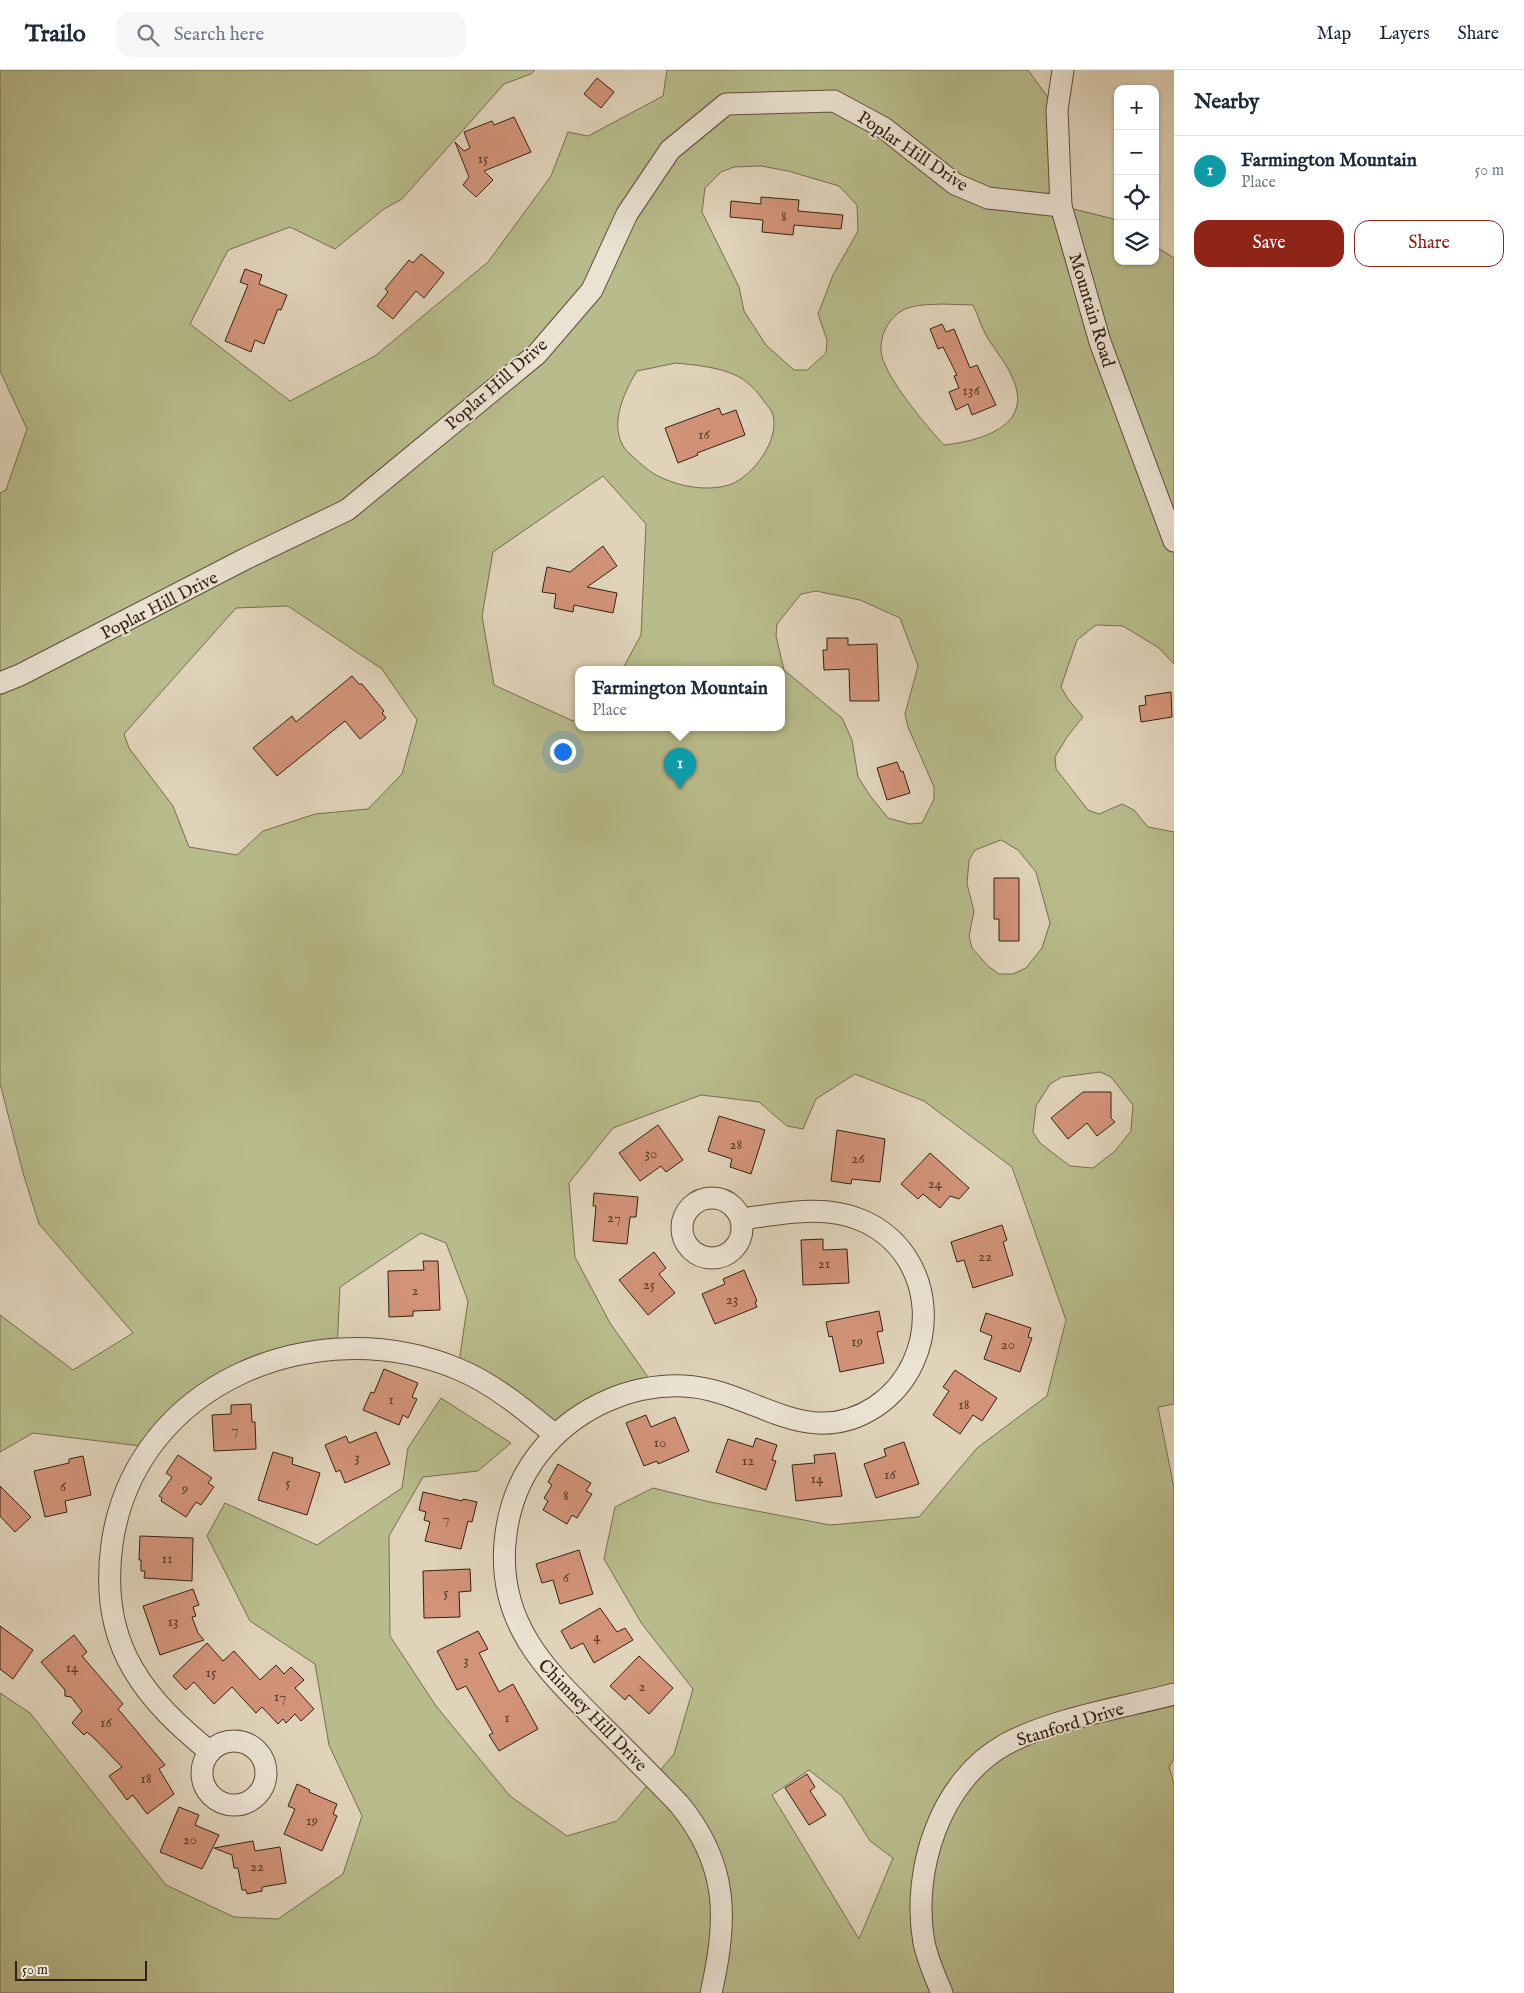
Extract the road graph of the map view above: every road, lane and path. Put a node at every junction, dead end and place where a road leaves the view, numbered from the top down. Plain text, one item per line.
1 (1063, 70) edge
2 (1061, 206) junction
3 (1174, 541) edge
4 (0, 683) edge
5 (742, 1219) dead end
6 (555, 1435) junction
7 (1174, 1694) edge
8 (210, 1752) dead end
9 (711, 1993) edge
10 (942, 1993) edge

1 - 2 street, Mountain Road
2 - 3 street, Mountain Road
2 - 4 street, Poplar Hill Drive
5 - 6 street, Chimney Hill Drive
6 - 8 street
6 - 9 street, Chimney Hill Drive
7 - 10 street, Stanford Drive

